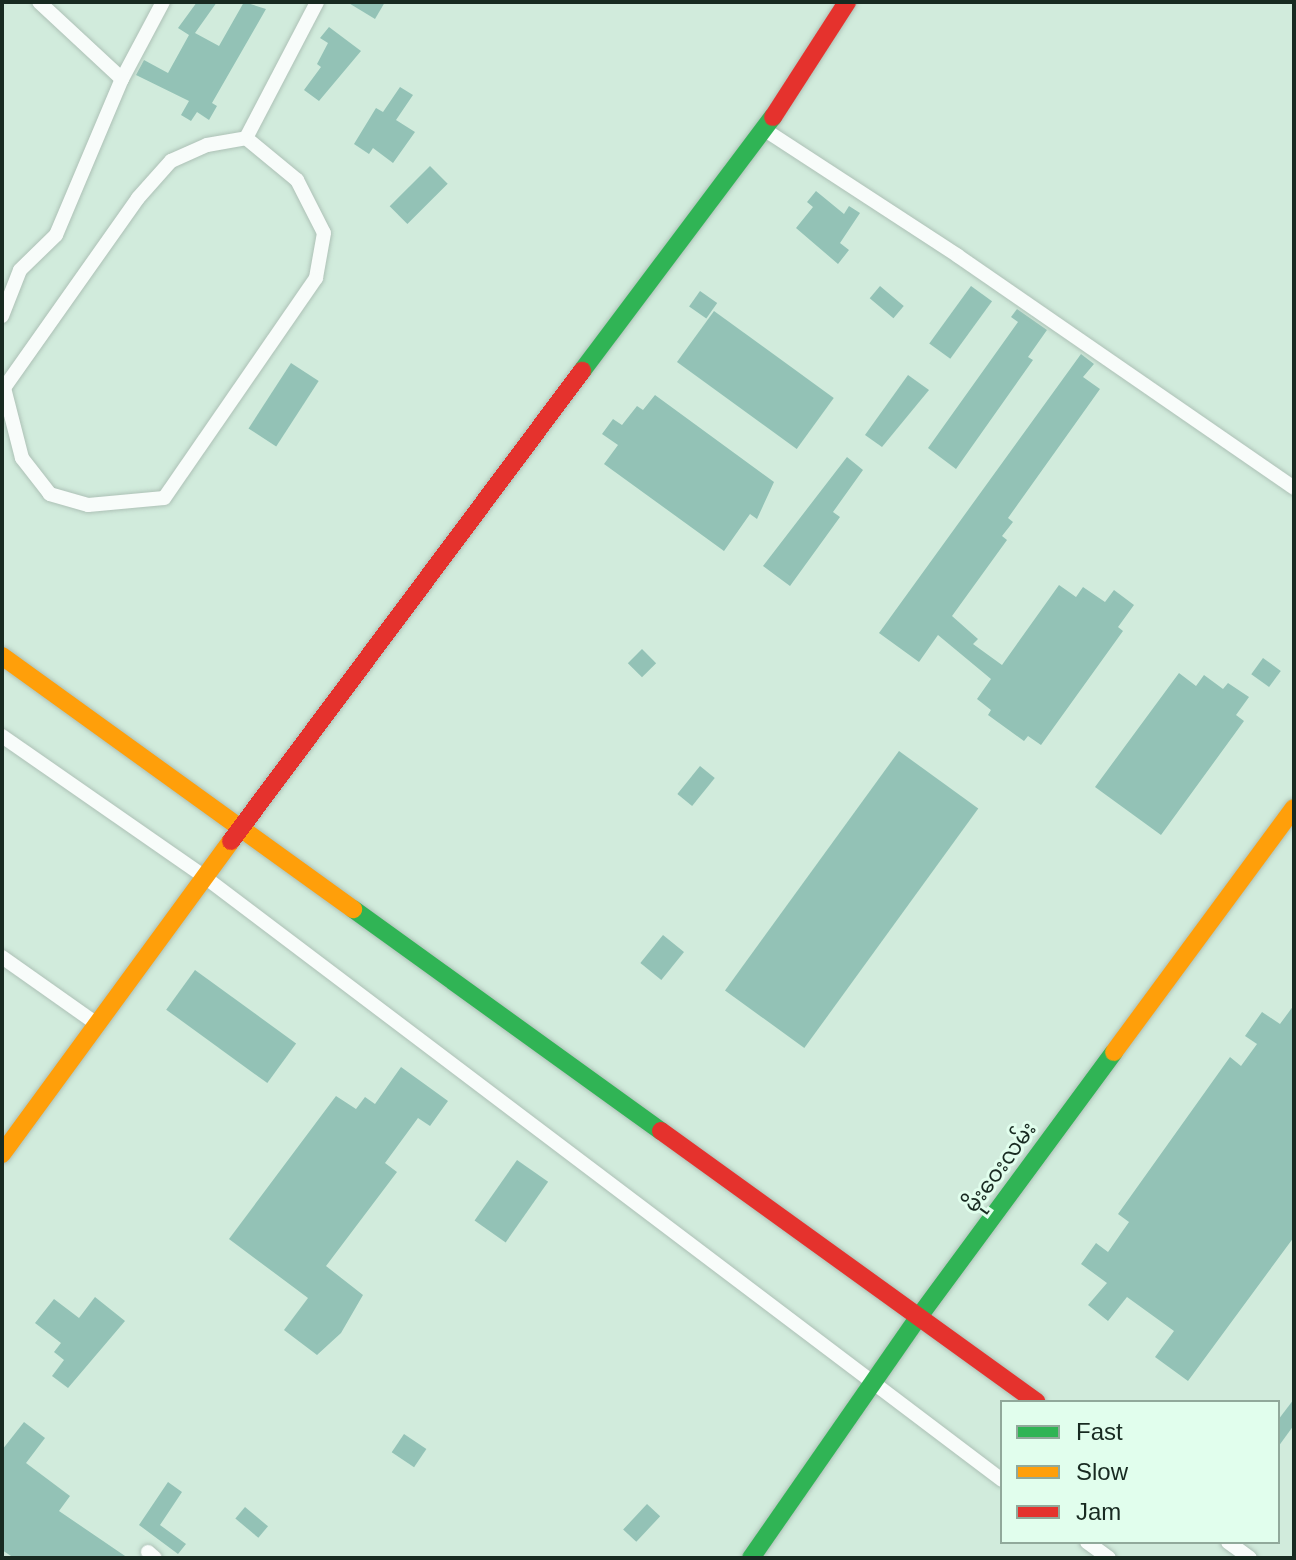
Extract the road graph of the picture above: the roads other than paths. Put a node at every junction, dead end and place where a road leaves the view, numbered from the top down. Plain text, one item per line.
1 (39, 2) edge
2 (163, 2) edge
3 (317, 2) edge
4 (847, 2) edge
5 (122, 79) junction
6 (765, 130) junction
7 (246, 138) junction
8 (2, 316) edge
9 (1294, 488) edge
10 (2, 656) edge
11 (2, 736) edge
12 (1294, 808) edge
13 (241, 829) junction
14 (202, 875) junction
15 (2, 957) edge
16 (94, 1022) junction
17 (2, 1154) edge
18 (918, 1318) junction
19 (875, 1383) junction
20 (1034, 1400) edge
21 (1000, 1478) edge
22 (1090, 1544) edge
23 (1231, 1544) edge
24 (751, 1558) edge
25 (1109, 1558) edge
26 (1250, 1558) edge

1 - 5 street
2 - 5 street
3 - 7 street
4 - 6 street
5 - 8 street
6 - 9 street
6 - 13 street
7 - 7 street
10 - 13 street
11 - 14 street
12 - 18 street, မိုးဝေးလမ်း
13 - 14 street
13 - 18 street
14 - 16 street
14 - 19 street
15 - 16 street
16 - 17 street
18 - 19 street, မိုးဝေးလမ်း
18 - 20 street
19 - 21 street
19 - 24 street, မိုးဝေးလမ်း
22 - 25 street
23 - 26 street

